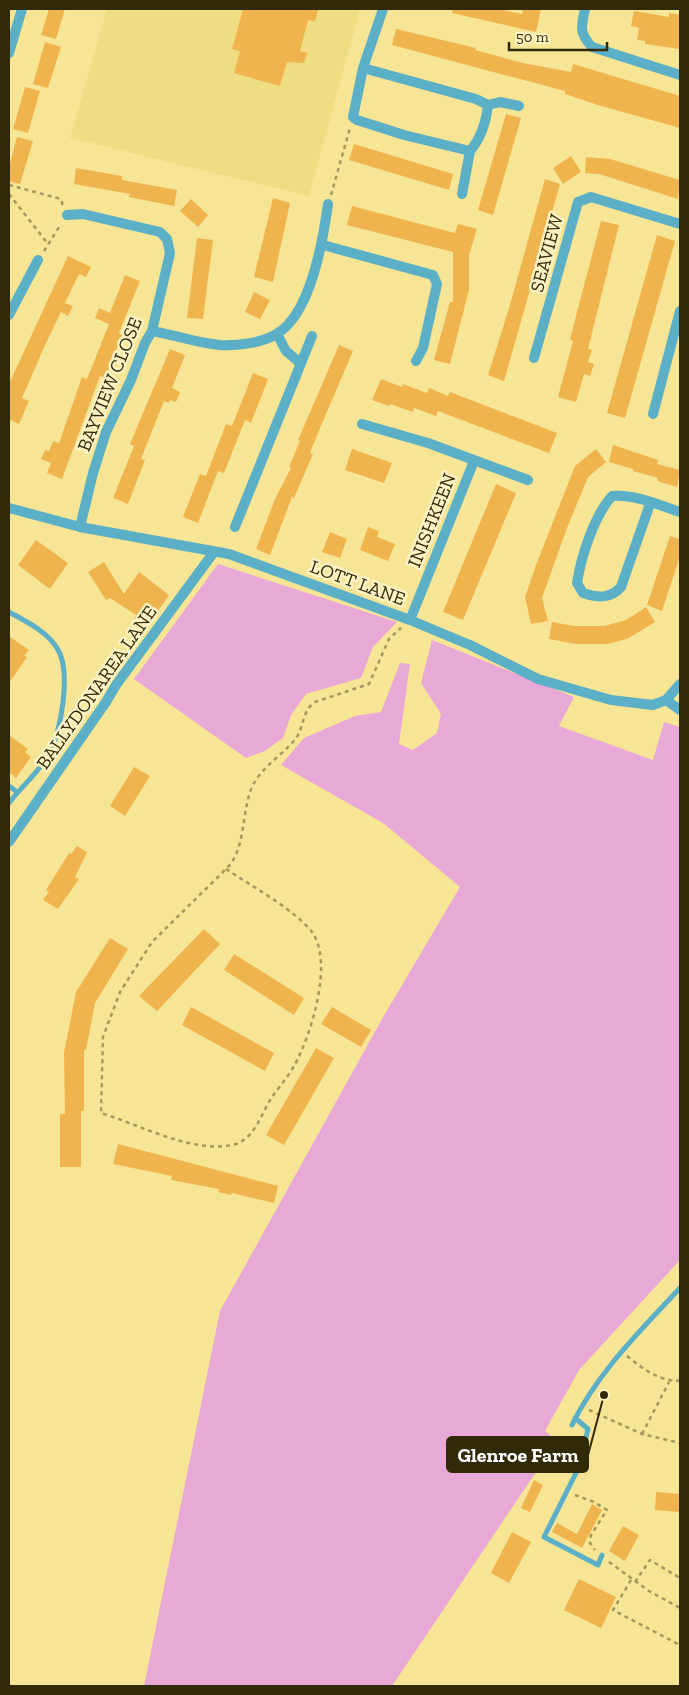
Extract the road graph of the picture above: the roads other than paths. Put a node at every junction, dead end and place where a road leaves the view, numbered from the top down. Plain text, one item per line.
1 (22, 9) edge
2 (383, 9) edge
3 (585, 9) edge
4 (9, 54) edge
5 (363, 68) junction
6 (680, 75) edge
7 (488, 105) junction
8 (518, 106) dead end
9 (470, 151) junction
10 (462, 194) dead end
11 (328, 204) road end
12 (67, 215) road end
13 (680, 224) edge
14 (323, 245) junction
15 (38, 260) road end
16 (9, 288) edge
17 (19, 293) junction
18 (680, 311) edge
19 (9, 315) edge
20 (152, 331) junction
21 (277, 334) junction
22 (312, 336) dead end
23 (534, 358) dead end
24 (416, 361) dead end
25 (300, 363) junction
26 (653, 414) dead end
27 (362, 424) dead end
28 (474, 461) junction
29 (528, 480) dead end
30 (650, 504) junction
31 (9, 508) edge
32 (680, 512) edge
33 (80, 527) junction
34 (235, 527) dead end
35 (214, 552) junction
36 (9, 614) edge
37 (410, 620) junction
38 (680, 684) edge
39 (666, 700) junction
40 (680, 710) edge
41 (9, 786) edge
42 (17, 792) junction
43 (9, 804) edge
44 (9, 842) edge
45 (680, 1288) edge
46 (575, 1418) junction
47 (572, 1425) dead end
48 (602, 1556) road end

1 - 4 street
2 - 5 street
3 - 6 street
5 - 7 street
5 - 9 street
7 - 8 street
7 - 9 street
9 - 10 street
11 - 14 street
12 - 20 street, BAYVIEW CLOSE
13 - 23 street, SEAVIEW
14 - 21 street
14 - 24 street
15 - 17 street
16 - 17 street
17 - 19 street
18 - 26 street
20 - 21 street
20 - 33 street, BAYVIEW CLOSE
21 - 25 street
22 - 25 street
25 - 34 street
27 - 28 street, INISHKEEN
28 - 29 street, INISHKEEN
28 - 37 street, INISHKEEN
30 - 30 street
30 - 32 street
31 - 33 street, LOTT LANE
33 - 35 street, LOTT LANE
35 - 37 street, LOTT LANE
35 - 44 street, BALLYDONAREA LANE
36 - 42 lane
37 - 39 street, LOTT LANE
38 - 39 street
39 - 40 street
41 - 42 lane
42 - 43 lane
45 - 46 lane
46 - 47 lane
46 - 48 lane

